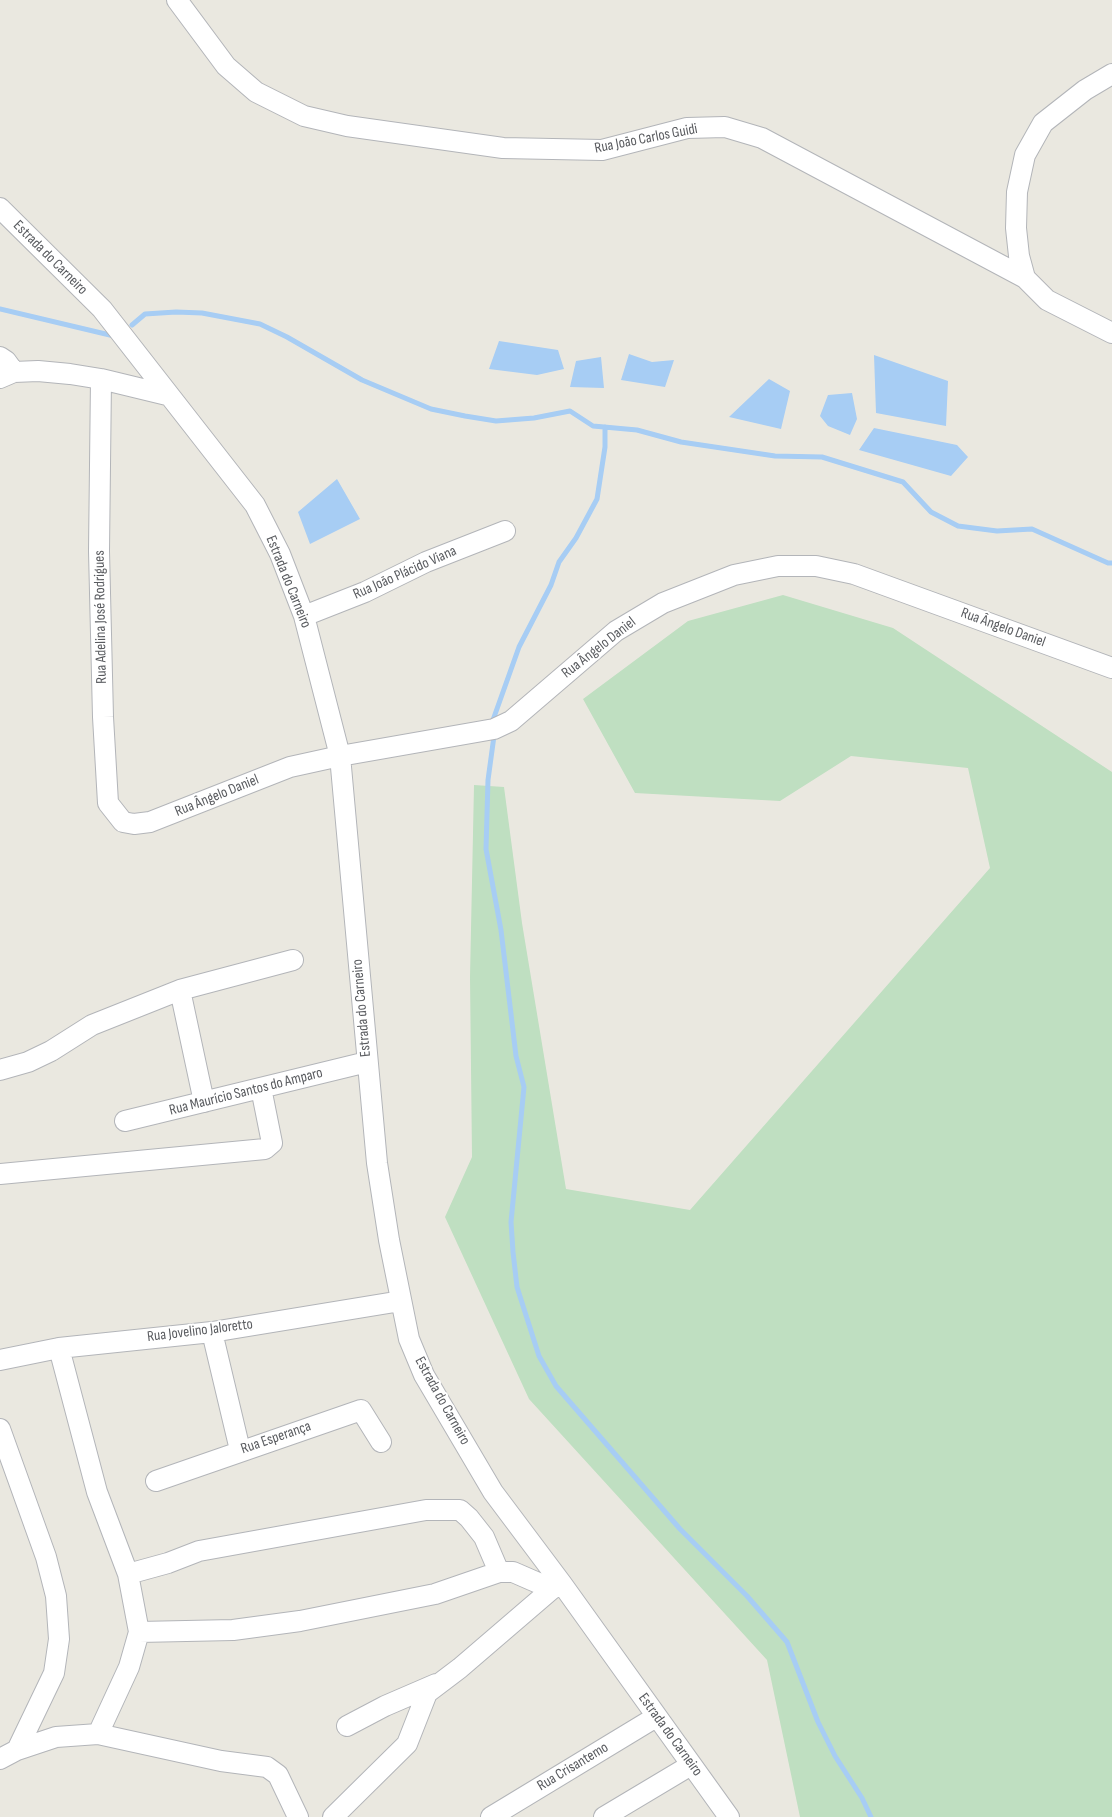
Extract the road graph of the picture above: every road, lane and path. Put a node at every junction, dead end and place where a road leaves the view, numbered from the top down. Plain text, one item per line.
1 (177, 0) edge
2 (1112, 74) edge
3 (0, 208) edge
4 (1025, 278) junction
5 (1112, 333) edge
6 (0, 357) edge
7 (7, 375) edge
8 (101, 379) junction
9 (167, 395) junction
10 (505, 531) dead end
11 (304, 616) junction
12 (1112, 668) edge
13 (340, 756) junction
14 (150, 822) joint
15 (293, 960) dead end
16 (180, 990) junction
17 (367, 1062) junction
18 (0, 1070) edge
19 (260, 1088) junction
20 (204, 1102) junction
21 (125, 1121) dead end
22 (0, 1174) edge
23 (401, 1300) junction
24 (212, 1332) junction
25 (59, 1348) junction
26 (0, 1360) edge
27 (0, 1429) edge
28 (381, 1442) dead end
29 (240, 1450) junction
30 (156, 1481) dead end
31 (498, 1572) junction
32 (128, 1574) junction
33 (557, 1587) junction
34 (139, 1632) junction
35 (438, 1683) junction
36 (656, 1717) junction
37 (347, 1726) dead end
38 (98, 1734) junction
39 (9, 1755) edge
40 (691, 1765) junction
41 (298, 1817) edge
42 (332, 1817) edge
43 (491, 1817) edge
44 (604, 1817) edge
45 (729, 1817) edge

1 - 4 street, Rua João Carlos Guidi
2 - 4 street
3 - 9 street, Estrada do Carneiro
4 - 5 street, Rua João Carlos Guidi
6 - 7 street
7 - 8 street
8 - 9 street
8 - 14 street, Rua Adelina José Rodrigues
9 - 11 street, Estrada do Carneiro
10 - 11 street, Rua João Plácido Viana
11 - 13 street, Estrada do Carneiro
12 - 13 street, Rua Ângelo Daniel
13 - 14 street, Rua Ângelo Daniel
13 - 17 street, Estrada do Carneiro
15 - 16 street
16 - 18 street
16 - 20 street
17 - 19 street, Rua Maurício Santos do Amparo
17 - 23 street, Estrada do Carneiro
19 - 20 street, Rua Maurício Santos do Amparo
19 - 22 street
20 - 21 street, Rua Maurício Santos do Amparo
23 - 24 street, Rua Jovelino Jaloretto
23 - 33 street, Estrada do Carneiro
24 - 25 street, Rua Jovelino Jaloretto
24 - 29 street
25 - 26 street, Rua Jovelino Jaloretto
25 - 32 street
27 - 39 street
28 - 29 street, Rua Esperança
29 - 30 street, Rua Esperança
31 - 32 street
31 - 33 street
31 - 34 street
32 - 34 street
33 - 35 street
33 - 36 street, Estrada do Carneiro
34 - 38 street
35 - 37 street
35 - 42 street
36 - 40 street, Estrada do Carneiro
36 - 43 street, Rua Crisantemo
38 - 39 street
38 - 41 street
40 - 44 street
40 - 45 street, Estrada do Carneiro

